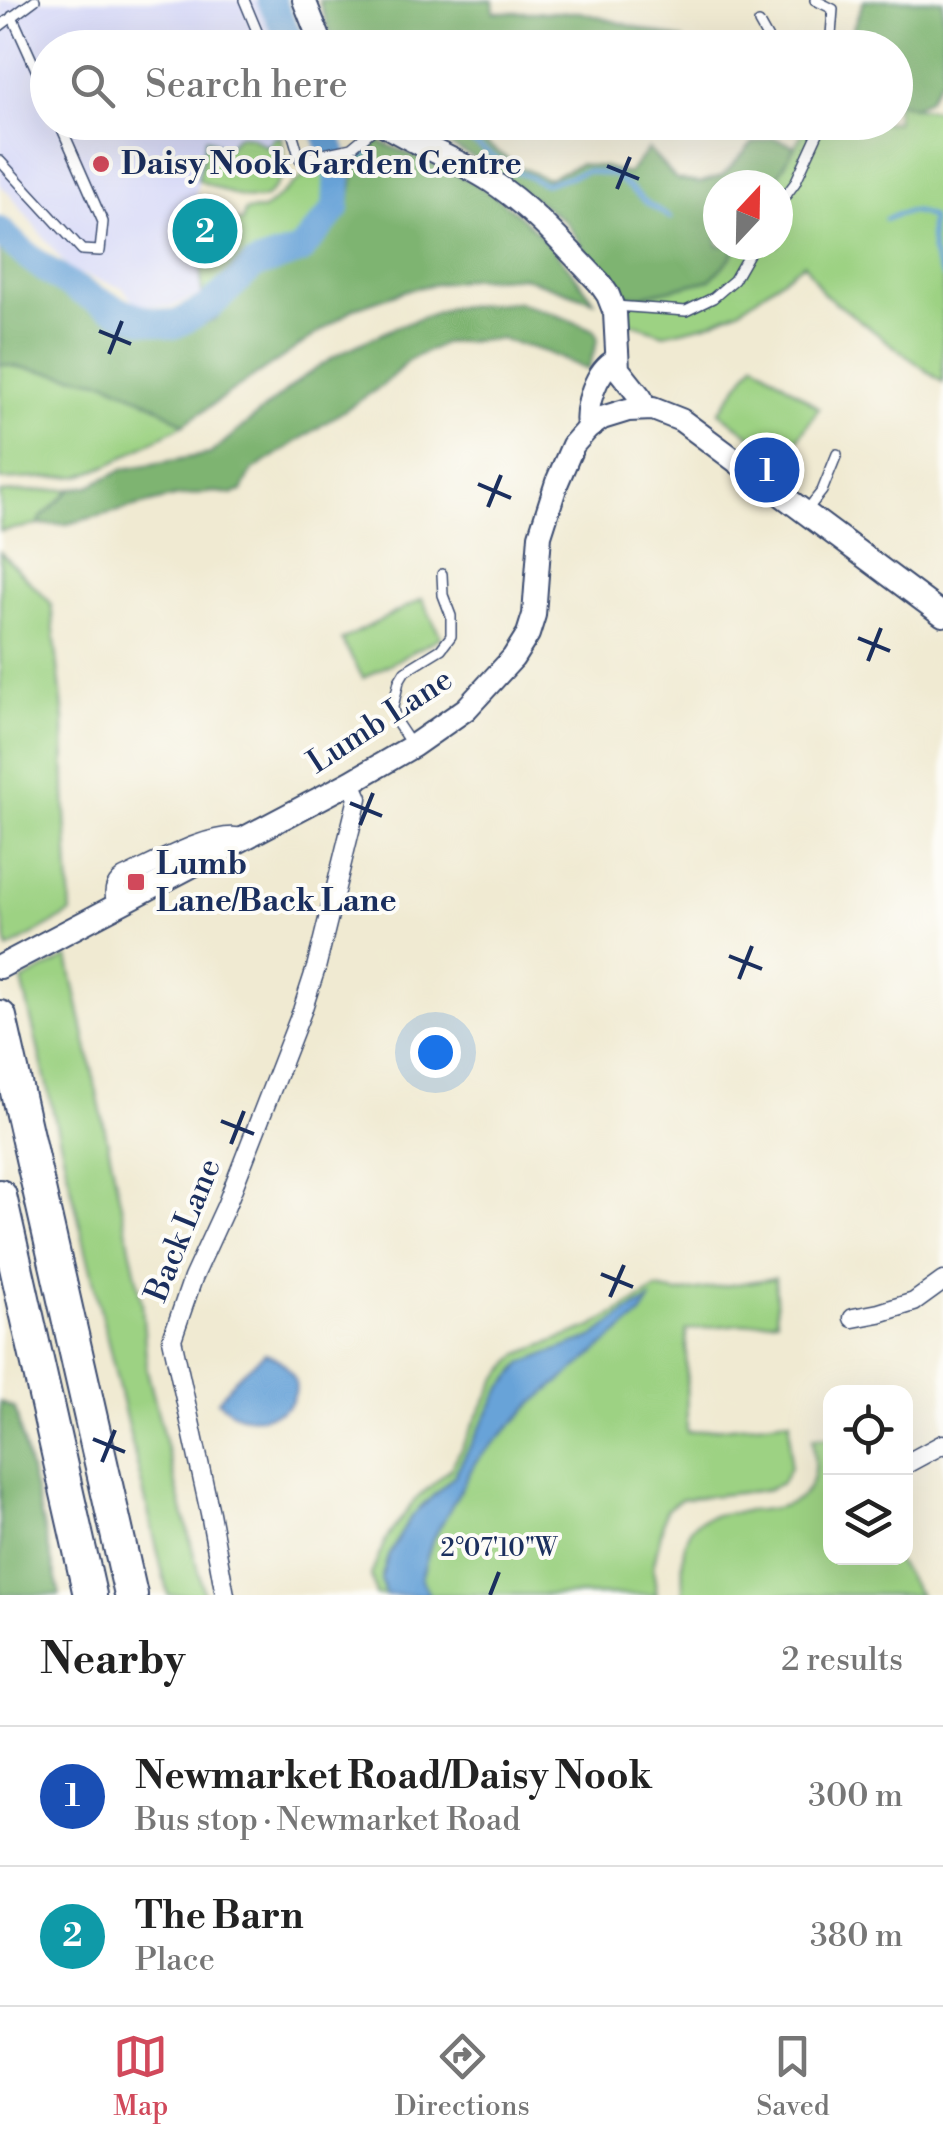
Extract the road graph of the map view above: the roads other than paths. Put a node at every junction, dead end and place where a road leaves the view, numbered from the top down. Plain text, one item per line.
1 (35, 0) edge
2 (244, 0) edge
3 (304, 0) edge
4 (816, 0) edge
5 (12, 16) junction
6 (759, 23) dead end
7 (0, 26) edge
8 (256, 30) edge
9 (315, 30) edge
10 (763, 30) edge
11 (831, 30) edge
12 (30, 56) edge
13 (67, 140) edge
14 (294, 140) edge
15 (361, 140) edge
16 (414, 140) edge
17 (425, 140) edge
18 (815, 140) edge
19 (422, 144) junction
20 (0, 161) edge
21 (793, 186) edge
22 (745, 260) edge
23 (612, 306) junction
24 (616, 360) junction
25 (642, 408) junction
26 (588, 428) junction
27 (837, 454) dead end
28 (806, 512) junction
29 (442, 574) dead end
30 (943, 615) edge
31 (413, 746) junction
32 (351, 782) junction
33 (0, 968) edge
34 (0, 1016) edge
35 (0, 1196) edge
36 (943, 1281) edge
37 (853, 1318) dead end
38 (943, 1444) edge
39 (913, 1460) edge
40 (90, 1595) edge
41 (131, 1595) edge
42 (225, 1595) edge

1 - 5 lane
2 - 8 lane
3 - 9 street
4 - 11 lane
5 - 7 lane
5 - 12 lane
6 - 10 lane
13 - 20 lane
14 - 15 lane
16 - 19 street
17 - 19 lane
18 - 21 lane
19 - 23 street
22 - 23 lane
23 - 24 street
24 - 25 street
24 - 26 street, Lumb Lane
25 - 26 street
25 - 28 street
26 - 31 street, Lumb Lane
27 - 28 lane
28 - 30 street
29 - 31 lane
31 - 32 street, Lumb Lane
32 - 33 street, Lumb Lane
32 - 42 street, Back Lane
34 - 41 highway
35 - 40 highway
36 - 37 street
38 - 39 street

